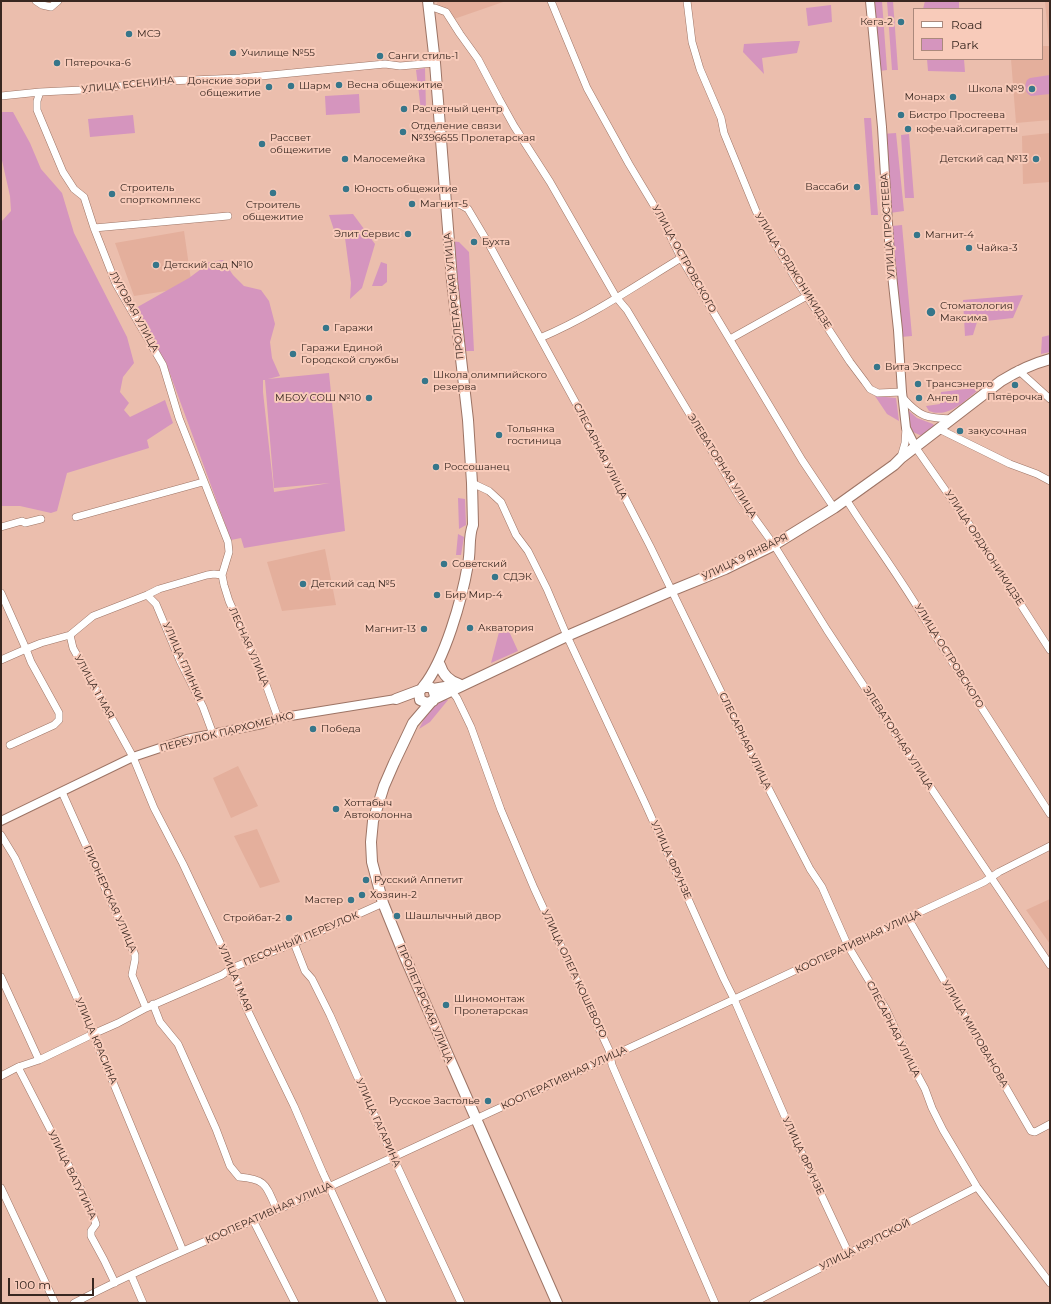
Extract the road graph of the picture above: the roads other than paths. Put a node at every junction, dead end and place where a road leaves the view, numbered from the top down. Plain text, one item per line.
1 (58, 1) edge
2 (551, 1) edge
3 (687, 1) edge
4 (870, 1) edge
5 (39, 3) edge
6 (428, 5) edge
7 (435, 63) junction
8 (40, 92) junction
9 (1, 96) edge
10 (445, 204) junction
11 (228, 216) dead end
12 (94, 228) junction
13 (681, 258) junction
14 (807, 296) junction
15 (616, 297) junction
16 (540, 338) junction
17 (730, 339) junction
18 (1050, 360) edge
19 (1018, 370) junction
20 (902, 395) junction
21 (1050, 399) edge
22 (952, 419) junction
23 (906, 428) junction
24 (939, 429) junction
25 (916, 448) junction
26 (900, 458) junction
27 (1050, 481) edge
28 (204, 482) junction
29 (472, 483) junction
30 (846, 499) junction
31 (834, 508) junction
32 (76, 517) dead end
33 (41, 519) dead end
34 (1, 527) edge
35 (774, 545) junction
36 (222, 575) junction
37 (671, 591) junction
38 (1, 593) edge
39 (147, 595) junction
40 (70, 635) junction
41 (567, 636) junction
42 (26, 649) junction
43 (1050, 650) edge
44 (1, 660) edge
45 (441, 660) junction
46 (459, 686) junction
47 (427, 694) junction
48 (396, 699) joint
49 (278, 718) junction
50 (213, 734) junction
51 (10, 745) dead end
52 (133, 757) junction
53 (62, 792) junction
54 (1050, 814) edge
55 (1, 821) edge
56 (1, 835) edge
57 (1050, 846) edge
58 (991, 878) junction
59 (383, 903) junction
60 (908, 918) junction
61 (294, 943) junction
62 (848, 946) junction
63 (1050, 965) edge
64 (232, 968) junction
65 (1, 977) edge
66 (734, 1000) junction
67 (153, 1004) junction
68 (146, 1008) junction
69 (93, 1034) junction
70 (612, 1057) junction
71 (39, 1060) junction
72 (18, 1067) junction
73 (1, 1076) edge
74 (475, 1119) junction
75 (1050, 1124) edge
76 (393, 1157) junction
77 (329, 1187) junction
78 (977, 1187) junction
79 (1, 1188) edge
80 (277, 1210) junction
81 (254, 1220) junction
82 (183, 1251) junction
83 (849, 1254) junction
84 (131, 1276) junction
85 (115, 1282) junction
86 (1050, 1283) edge
87 (55, 1303) edge
88 (74, 1303) edge
89 (143, 1303) edge
90 (295, 1303) edge
91 (383, 1303) edge
92 (460, 1303) edge
93 (557, 1303) edge
94 (715, 1303) edge
95 (753, 1303) edge

1 - 5 street
2 - 13 street, УЛИЦА ОСТРОВСКОГО
3 - 14 street, УЛИЦА ОРДЖОНИКИДЗЕ
4 - 20 street, УЛИЦА ПРОСТЕЕВА
6 - 7 main road, ПРОЛЕТАРСКАЯ УЛИЦА
6 - 15 street, ЭЛЕВАТОРНАЯ УЛИЦА
7 - 8 street, УЛИЦА ЕСЕНИНА
7 - 10 main road, ПРОЛЕТАРСКАЯ УЛИЦА
8 - 9 street
8 - 12 street, ЛУГОВАЯ УЛИЦА
10 - 16 street, СЛЕСАРНАЯ УЛИЦА
10 - 29 main road, ПРОЛЕТАРСКАЯ УЛИЦА
11 - 12 street
12 - 28 street, ЛУГОВАЯ УЛИЦА
13 - 15 street
13 - 17 street, УЛИЦА ОСТРОВСКОГО
14 - 17 street
14 - 20 street, УЛИЦА ОРДЖОНИКИДЗЕ
15 - 16 street
15 - 35 street, ЭЛЕВАТОРНАЯ УЛИЦА
16 - 37 street, СЛЕСАРНАЯ УЛИЦА
17 - 31 street, УЛИЦА ОСТРОВСКОГО
18 - 19 main road, УЛИЦА 9 ЯНВАРЯ
19 - 21 street
19 - 22 main road, УЛИЦА 9 ЯНВАРЯ
20 - 22 street
20 - 23 street, УЛИЦА ПРОСТЕЕВА
22 - 24 main road, УЛИЦА 9 ЯНВАРЯ
23 - 25 street, УЛИЦА ПРОСТЕЕВА
23 - 26 street
24 - 25 main road, УЛИЦА 9 ЯНВАРЯ
24 - 27 street
25 - 26 main road, УЛИЦА 9 ЯНВАРЯ
25 - 43 street, УЛИЦА ОРДЖОНИКИДЗЕ
26 - 30 main road, УЛИЦА 9 ЯНВАРЯ
28 - 32 street
28 - 36 street, ЛУГОВАЯ УЛИЦА
29 - 41 street, УЛИЦА ФРУНЗЕ
29 - 45 main road, ПРОЛЕТАРСКАЯ УЛИЦА
30 - 31 main road, УЛИЦА 9 ЯНВАРЯ
30 - 54 street, УЛИЦА ОСТРОВСКОГО
31 - 35 main road, УЛИЦА 9 ЯНВАРЯ
33 - 34 street
35 - 37 main road, УЛИЦА 9 ЯНВАРЯ
35 - 58 street, ЭЛЕВАТОРНАЯ УЛИЦА
36 - 39 street
36 - 49 street, ЛЕСНАЯ УЛИЦА
37 - 41 main road, УЛИЦА 9 ЯНВАРЯ
37 - 62 street, СЛЕСАРНАЯ УЛИЦА
38 - 42 street
39 - 40 street
39 - 50 street, УЛИЦА ГЛИНКИ
40 - 42 street
40 - 52 street, УЛИЦА 1 МАЯ
41 - 46 main road, УЛИЦА 9 ЯНВАРЯ
41 - 66 street, УЛИЦА ФРУНЗЕ
42 - 44 street
42 - 51 street
45 - 46 main road
45 - 47 main road, ПРОЛЕТАРСКАЯ УЛИЦА
46 - 47 main road, УЛИЦА 9 ЯНВАРЯ
46 - 70 street, УЛИЦА ОЛЕГА КОШЕВОГО
47 - 48 main road, УЛИЦА 9 ЯНВАРЯ
47 - 59 main road, ПРОЛЕТАРСКАЯ УЛИЦА
48 - 49 street, ПЕРЕУЛОК ПАРХОМЕНКО
49 - 50 street, ПЕРЕУЛОК ПАРХОМЕНКО
50 - 52 street, ПЕРЕУЛОК ПАРХОМЕНКО
52 - 53 street, ПЕРЕУЛОК ПАРХОМЕНКО
52 - 64 street, УЛИЦА 1 МАЯ
53 - 55 street, ПЕРЕУЛОК ПАРХОМЕНКО
53 - 68 street, ПИОНЕРСКАЯ УЛИЦА
56 - 69 street, УЛИЦА КРАСИНА
57 - 58 street, КООПЕРАТИВНАЯ УЛИЦА
58 - 60 street, КООПЕРАТИВНАЯ УЛИЦА
58 - 63 street, ЭЛЕВАТОРНАЯ УЛИЦА
59 - 61 street, ПЕСОЧНЫЙ ПЕРЕУЛОК
59 - 74 main road, ПРОЛЕТАРСКАЯ УЛИЦА
60 - 62 street, КООПЕРАТИВНАЯ УЛИЦА
60 - 75 street, УЛИЦА МИЛОВАНОВА
61 - 64 street, ПЕСОЧНЫЙ ПЕРЕУЛОК
61 - 76 street, УЛИЦА ГАГАРИНА
62 - 66 street, КООПЕРАТИВНАЯ УЛИЦА
62 - 78 street, СЛЕСАРНАЯ УЛИЦА
64 - 67 street, ПЕСОЧНЫЙ ПЕРЕУЛОК
64 - 77 street, УЛИЦА 1 МАЯ
65 - 71 street
66 - 70 street, КООПЕРАТИВНАЯ УЛИЦА
66 - 83 street, УЛИЦА ФРУНЗЕ
67 - 68 street, ПЕСОЧНЫЙ ПЕРЕУЛОК
67 - 80 street
68 - 69 street, ПЕСОЧНЫЙ ПЕРЕУЛОК
69 - 71 street, ПЕСОЧНЫЙ ПЕРЕУЛОК
69 - 82 street, УЛИЦА КРАСИНА
70 - 74 street, КООПЕРАТИВНАЯ УЛИЦА
70 - 94 street, УЛИЦА ОЛЕГА КОШЕВОГО
71 - 72 street, ПЕСОЧНЫЙ ПЕРЕУЛОК
72 - 73 street, ПЕСОЧНЫЙ ПЕРЕУЛОК
72 - 85 street, УЛИЦА ВАТУТИНА
74 - 76 street, КООПЕРАТИВНАЯ УЛИЦА
74 - 93 main road, ПРОЛЕТАРСКАЯ УЛИЦА
76 - 77 street, КООПЕРАТИВНАЯ УЛИЦА
76 - 92 street, УЛИЦА ГАГАРИНА
77 - 80 street, КООПЕРАТИВНАЯ УЛИЦА
77 - 91 street, УЛИЦА 1 МАЯ
78 - 83 street, УЛИЦА КРУПСКОЙ
78 - 86 street, СЛЕСАРНАЯ УЛИЦА
79 - 87 street
80 - 81 street, КООПЕРАТИВНАЯ УЛИЦА
81 - 82 street, КООПЕРАТИВНАЯ УЛИЦА
81 - 90 street
82 - 84 street, КООПЕРАТИВНАЯ УЛИЦА
83 - 95 street, УЛИЦА КРУПСКОЙ
84 - 85 street, КООПЕРАТИВНАЯ УЛИЦА
84 - 89 street
85 - 88 street, КООПЕРАТИВНАЯ УЛИЦА

